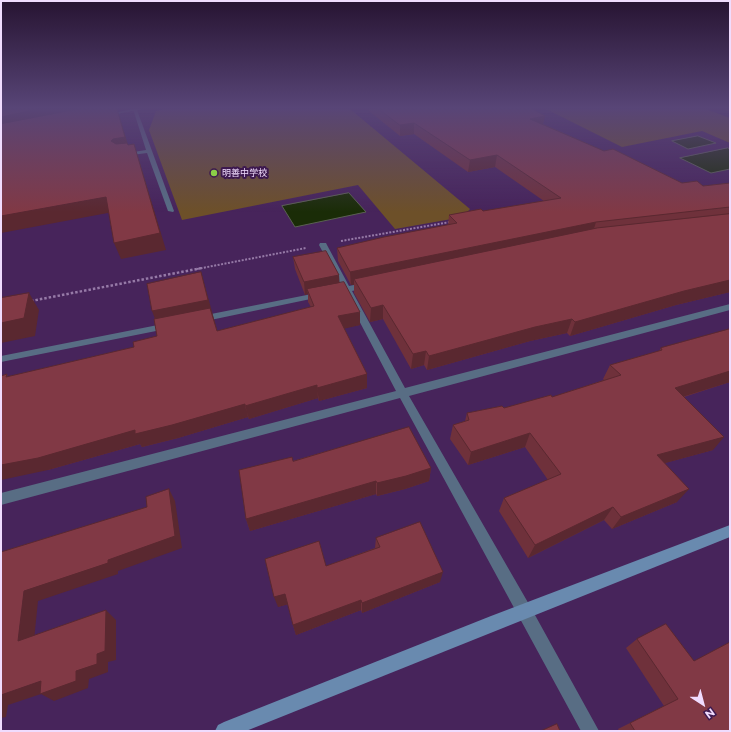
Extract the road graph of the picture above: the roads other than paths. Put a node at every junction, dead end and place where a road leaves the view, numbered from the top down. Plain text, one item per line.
1 (146, 143) edge
2 (149, 151) junction
3 (121, 155) edge
4 (171, 211) dead end
5 (323, 245) road end
6 (378, 283) edge
7 (348, 290) junction
8 (730, 307) edge
9 (194, 320) edge
10 (178, 324) edge
11 (1, 359) edge
12 (403, 394) junction
13 (1, 499) edge
14 (730, 531) edge
15 (525, 611) junction
16 (224, 731) edge
17 (590, 731) edge

1 - 2 street
2 - 3 street
2 - 4 street
5 - 7 street
6 - 7 street
7 - 9 street
7 - 12 street
8 - 12 street
10 - 11 street
12 - 13 street
12 - 15 street
14 - 15 street
15 - 16 street
15 - 17 street

